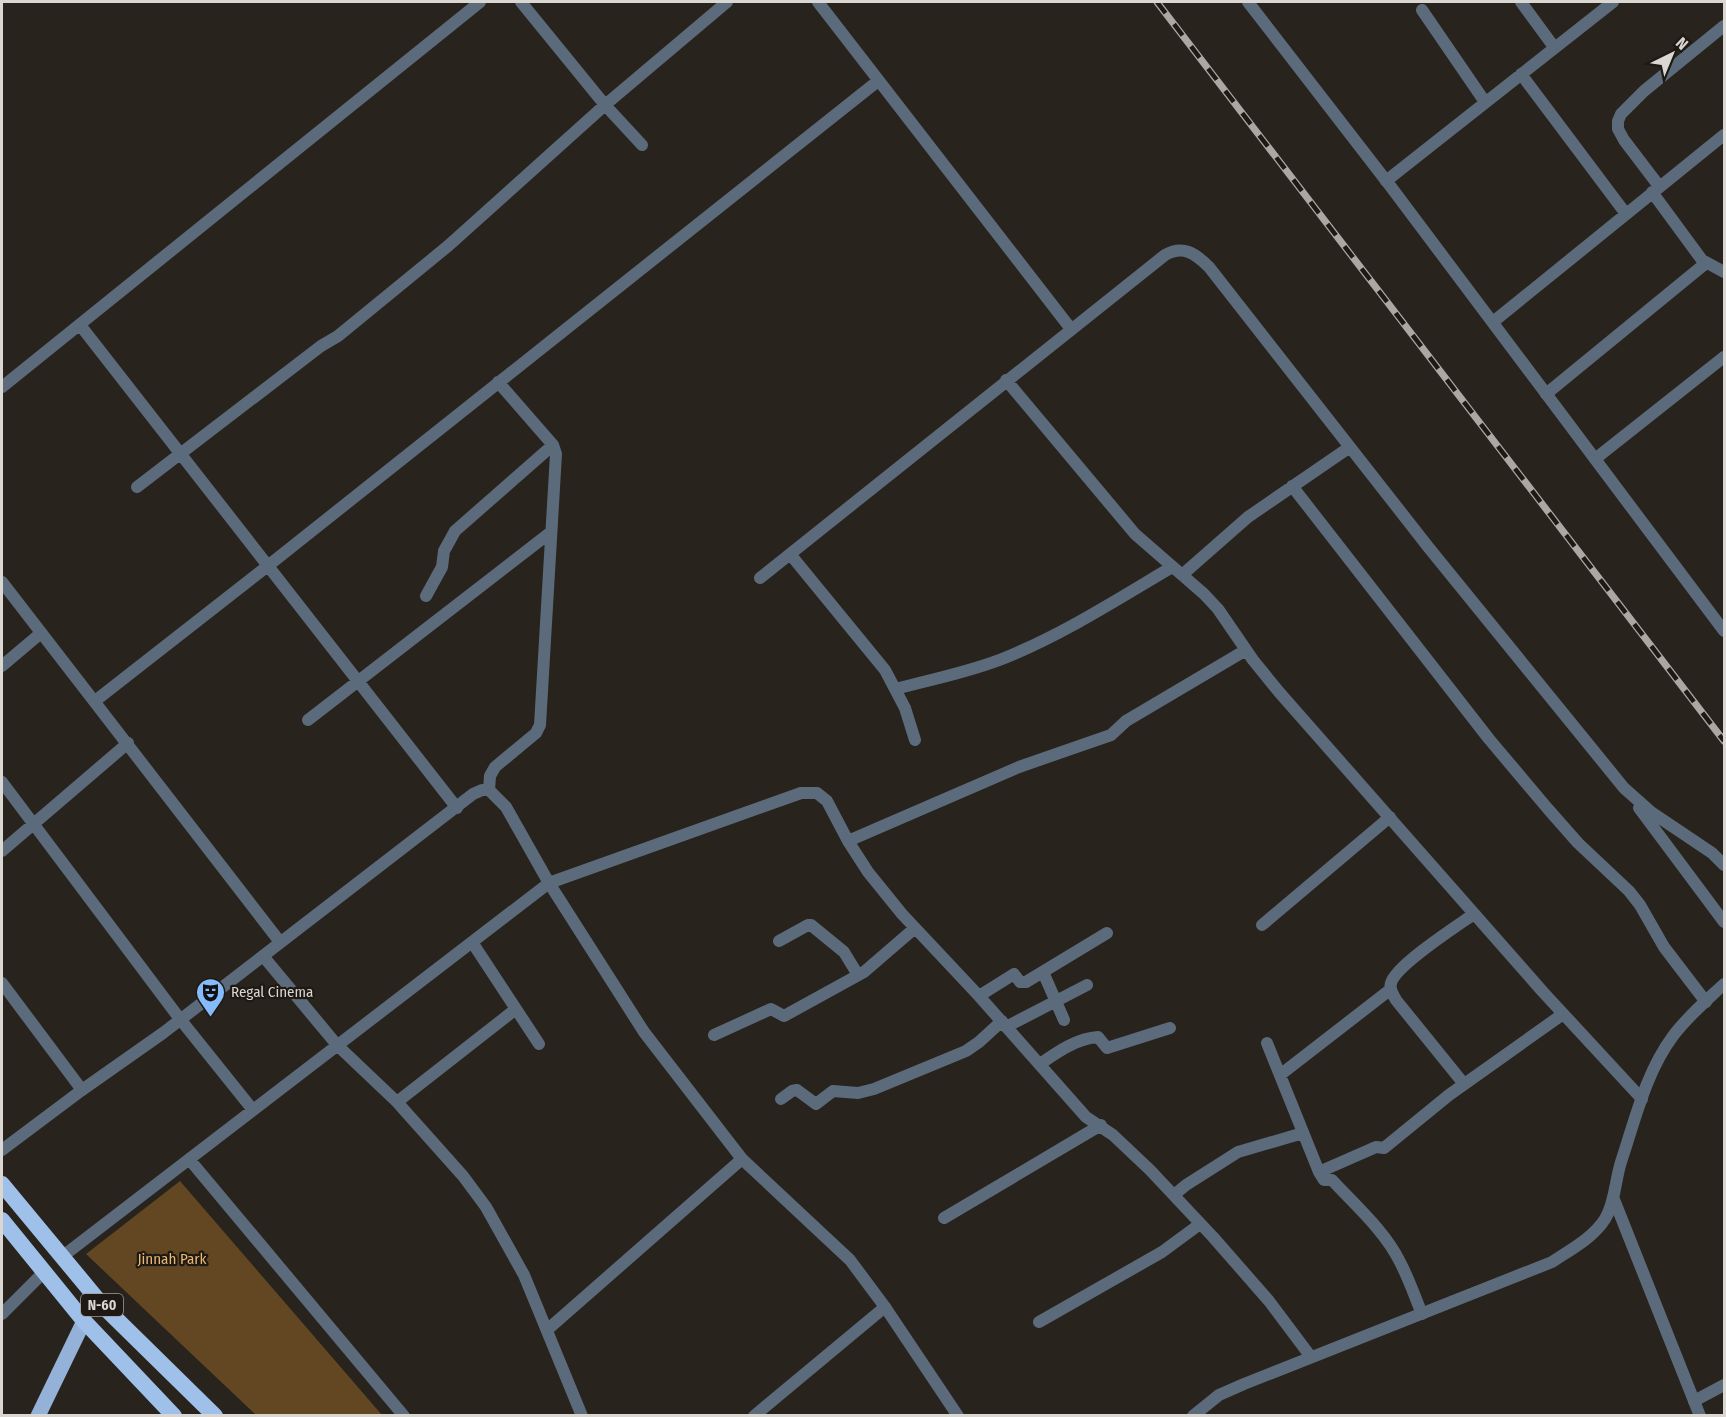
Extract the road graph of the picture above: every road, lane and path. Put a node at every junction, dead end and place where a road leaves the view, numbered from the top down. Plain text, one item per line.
1 (480, 2) edge
2 (521, 2) edge
3 (727, 2) edge
4 (818, 2) edge
5 (1248, 2) edge
6 (1521, 2) edge
7 (1613, 2) edge
8 (1422, 10) dead end
9 (1725, 26) edge
10 (1554, 47) junction
11 (1521, 74) junction
12 (878, 81) junction
13 (1485, 102) junction
14 (605, 105) junction
15 (1725, 135) edge
16 (642, 145) dead end
17 (1386, 182) junction
18 (1655, 189) junction
19 (1626, 214) junction
20 (1706, 263) junction
21 (1725, 272) edge
22 (1492, 322) junction
23 (80, 325) junction
24 (1071, 329) junction
25 (1725, 357) edge
26 (1006, 381) junction
27 (498, 382) junction
28 (2, 387) edge
29 (1546, 394) junction
30 (553, 445) junction
31 (1350, 447) junction
32 (181, 453) junction
33 (1595, 459) junction
34 (1292, 486) junction
35 (137, 487) dead end
36 (551, 532) junction
37 (790, 554) junction
38 (269, 565) junction
39 (1177, 571) junction
40 (760, 578) dead end
41 (2, 582) edge
42 (426, 596) dead end
43 (1725, 631) edge
44 (41, 633) junction
45 (1246, 650) junction
46 (2, 666) edge
47 (359, 681) junction
48 (896, 689) junction
49 (95, 701) junction
50 (308, 720) dead end
51 (915, 740) dead end
52 (128, 743) junction
53 (2, 782) edge
54 (1624, 788) junction
55 (489, 790) junction
56 (457, 808) junction
57 (1390, 817) junction
58 (34, 823) junction
59 (848, 841) junction
60 (2, 851) edge
61 (1725, 865) edge
62 (549, 883) junction
63 (1474, 914) junction
64 (1725, 922) edge
65 (1262, 926) dead end
66 (915, 928) junction
67 (1107, 933) dead end
68 (779, 941) dead end
69 (280, 942) junction
70 (472, 942) junction
71 (263, 956) junction
72 (1043, 972) junction
73 (858, 975) junction
74 (2, 983) edge
75 (1725, 984) edge
76 (1088, 985) dead end
77 (1391, 988) junction
78 (979, 996) junction
79 (1056, 1002) junction
80 (1706, 1002) junction
81 (516, 1009) junction
82 (1563, 1014) junction
83 (180, 1019) junction
84 (1064, 1020) dead end
85 (1004, 1024) junction
86 (1170, 1028) dead end
87 (714, 1035) dead end
88 (1267, 1043) dead end
89 (539, 1044) dead end
90 (337, 1045) junction
91 (1040, 1064) junction
92 (1280, 1075) junction
93 (1464, 1084) junction
94 (82, 1090) junction
95 (781, 1099) dead end
96 (1642, 1099) junction
97 (397, 1102) junction
98 (253, 1110) junction
99 (1101, 1125) junction
100 (1303, 1133) junction
101 (2, 1150) edge
102 (189, 1159) junction
103 (742, 1160) junction
104 (1319, 1172) junction
105 (2, 1184) edge
106 (1174, 1195) junction
107 (1613, 1197) junction
108 (944, 1218) dead end
109 (2, 1220) edge
110 (1200, 1224) junction
111 (63, 1256) junction
112 (44, 1272) junction
113 (885, 1307) junction
114 (2, 1314) edge
115 (1422, 1314) junction
116 (84, 1321) junction
117 (1040, 1322) dead end
118 (547, 1330) junction
119 (1311, 1358) junction
120 (1725, 1385) edge
121 (1694, 1401) junction
122 (38, 1416) edge
123 (174, 1416) edge
124 (215, 1416) edge
125 (404, 1416) edge
126 (582, 1416) edge
127 (754, 1416) edge
128 (958, 1416) edge
129 (1193, 1416) edge
130 (1700, 1416) edge

1 - 23 street
2 - 14 street
3 - 14 street
4 - 12 street
5 - 17 street
6 - 10 street
7 - 10 street
8 - 13 street
9 - 18 street
10 - 11 street
11 - 13 street
11 - 19 street
12 - 24 street
12 - 27 street
13 - 17 street
14 - 16 street
14 - 32 street
15 - 18 street
17 - 22 street
18 - 19 street
18 - 20 street
19 - 22 street
20 - 21 street
20 - 29 street
22 - 29 street
23 - 28 street
23 - 32 street
24 - 26 street
24 - 31 street
25 - 33 street
26 - 37 street
26 - 39 street
27 - 30 street
27 - 38 street
29 - 33 street
30 - 36 street
30 - 42 street
31 - 34 street
31 - 54 street
32 - 35 street
32 - 38 street
33 - 43 street
34 - 39 street
34 - 80 street
36 - 47 street
36 - 55 street
37 - 40 street
37 - 48 street
38 - 47 street
38 - 49 street
39 - 45 street
39 - 48 street
41 - 44 street
44 - 46 street
44 - 49 street
45 - 57 street
45 - 59 street
47 - 50 street
47 - 56 street
48 - 51 street
49 - 52 street
52 - 58 street
52 - 69 street
53 - 58 street
54 - 61 street
54 - 64 street
55 - 56 street
55 - 62 street
56 - 69 street
57 - 63 street
57 - 65 street
58 - 60 street
58 - 83 street
59 - 62 street
59 - 66 street
62 - 70 street
62 - 103 street
63 - 77 street
63 - 82 street
66 - 73 street
66 - 78 street
67 - 72 street
68 - 73 street
69 - 71 street
70 - 81 street
70 - 90 street
71 - 83 street
71 - 90 street
72 - 78 street
72 - 79 street
73 - 87 street
74 - 94 street
75 - 80 street
76 - 79 street
77 - 92 street
77 - 93 street
78 - 85 street
79 - 84 street
79 - 85 street
80 - 96 street
81 - 89 street
81 - 97 street
82 - 93 street
82 - 96 street
83 - 94 street
83 - 98 street
85 - 91 street
85 - 95 street
86 - 91 street
88 - 92 street
90 - 97 street
90 - 98 street
91 - 99 street
92 - 100 street
93 - 104 street
94 - 101 street
96 - 107 street
97 - 118 street
98 - 102 street
99 - 106 street
99 - 108 street
100 - 104 street
100 - 106 street
102 - 111 street
102 - 125 street
103 - 113 street
103 - 118 street
104 - 115 street
105 - 111 highway, N-60
106 - 110 street
107 - 115 street
107 - 121 street
109 - 112 highway, N-60
110 - 117 street
110 - 119 street
111 - 124 highway, N-60
112 - 114 street
112 - 116 highway, N-60
113 - 127 street
113 - 128 street
115 - 119 street
116 - 122 main road
116 - 123 highway, N-60
118 - 126 street
119 - 129 street
120 - 121 street
121 - 130 street

